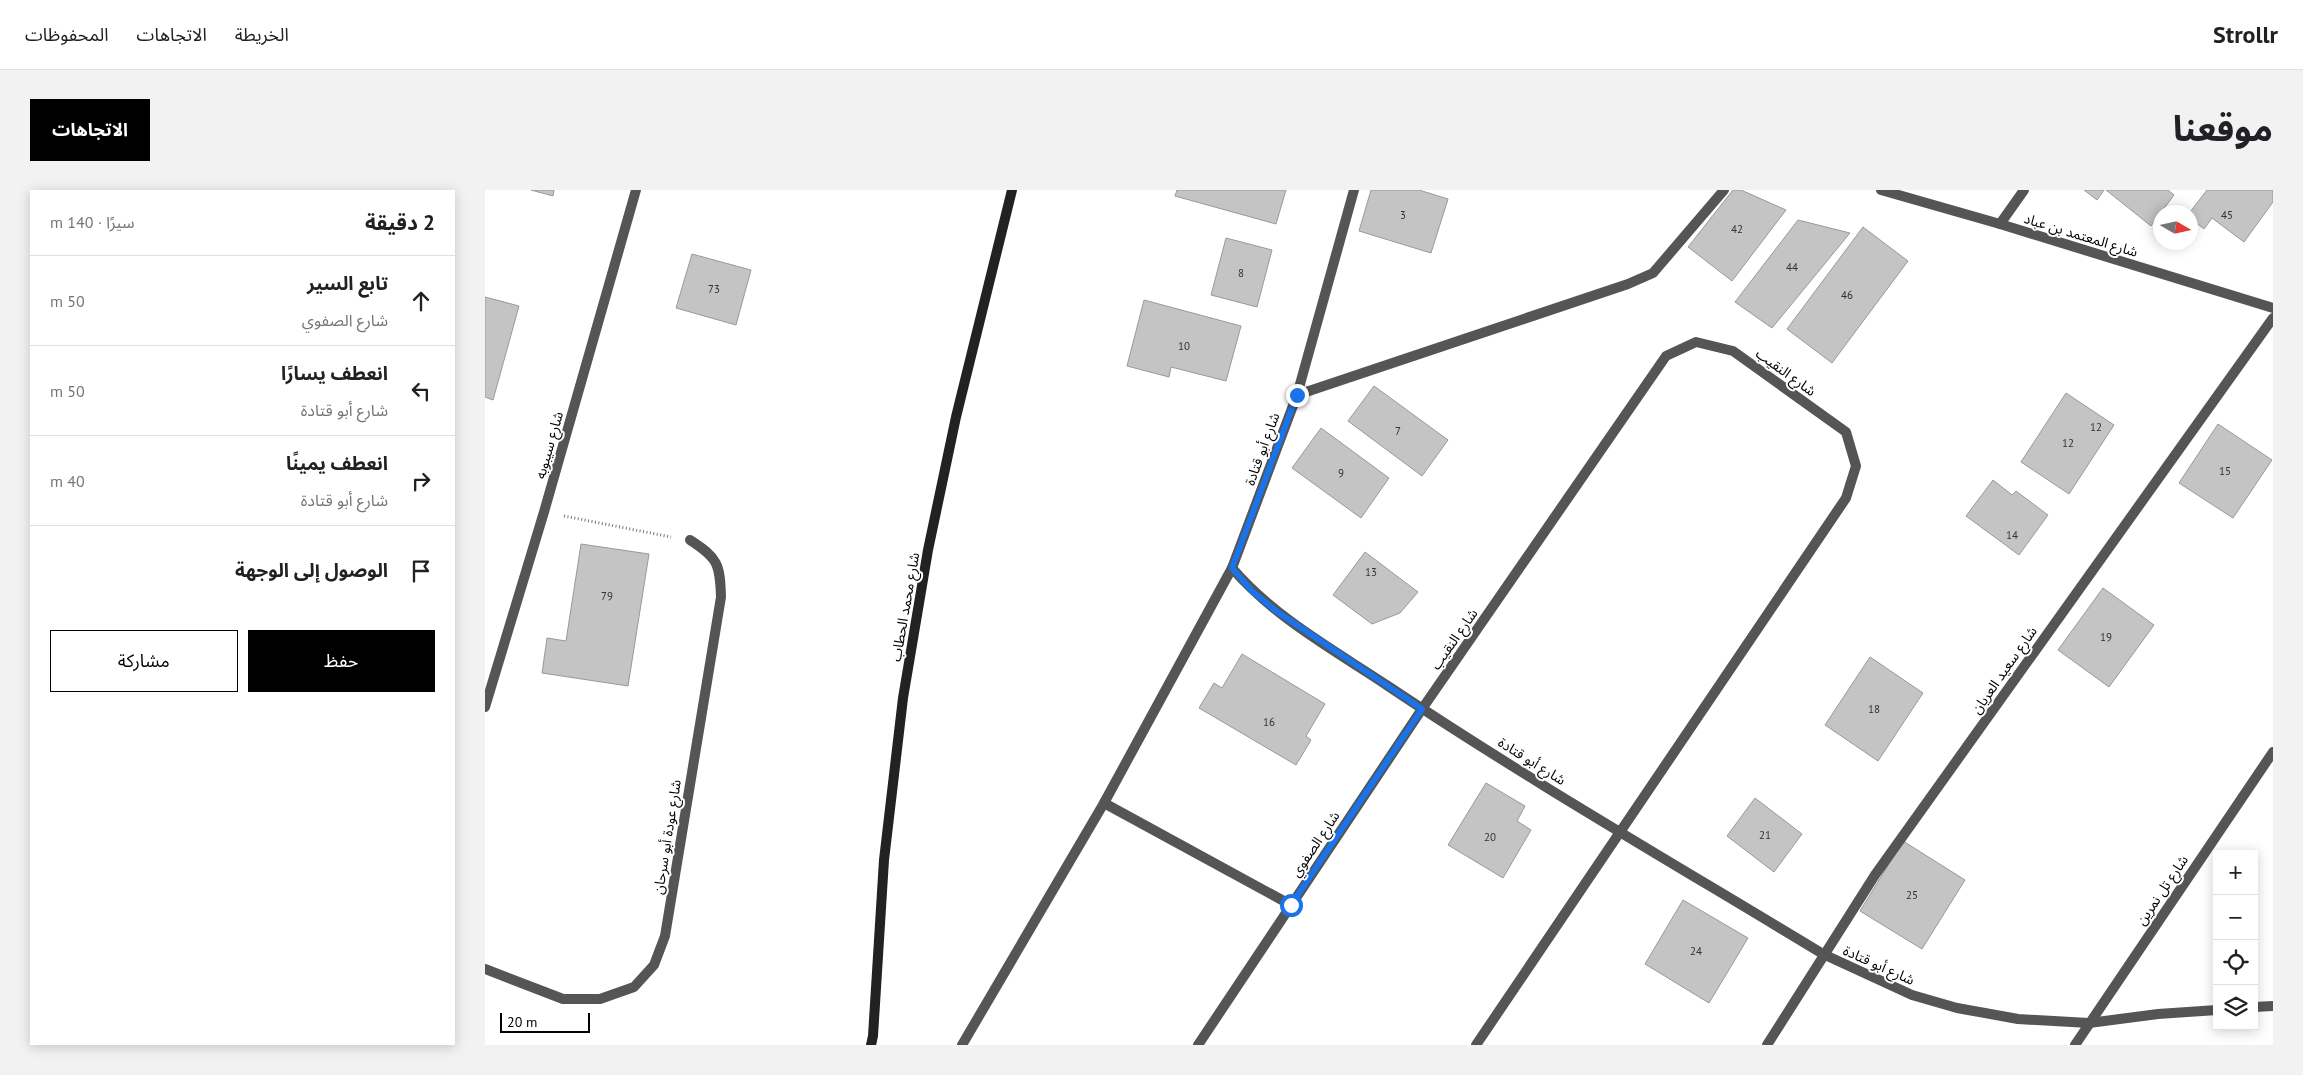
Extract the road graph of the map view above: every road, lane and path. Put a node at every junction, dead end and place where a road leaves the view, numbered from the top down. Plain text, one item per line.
1 (636, 190) edge
2 (1013, 190) edge
3 (1354, 190) edge
4 (1723, 190) edge
5 (1881, 190) edge
6 (2024, 190) edge
7 (2000, 224) junction
8 (2273, 308) edge
9 (2273, 318) edge
10 (1297, 395) junction
11 (544, 512) junction
12 (690, 540) joint
13 (1232, 568) junction
14 (485, 706) edge
15 (1422, 709) junction
16 (2273, 752) edge
17 (1104, 802) junction
18 (1620, 831) junction
19 (1291, 905) junction
20 (1823, 954) junction
21 (485, 969) edge
22 (2273, 1006) edge
23 (2258, 1007) edge
24 (2213, 1010) edge
25 (2089, 1023) junction
26 (873, 1042) edge
27 (962, 1045) edge
28 (1198, 1045) edge
29 (1476, 1045) edge
30 (1767, 1045) edge
31 (2075, 1045) edge

1 - 11 street, شارع سيبوبه
2 - 26 street, شارع محمد الحطاب
3 - 10 street, شارع أبو قتادة
4 - 10 street
5 - 7 street, شارع المعتمد بن عباد
6 - 7 street
7 - 8 street, شارع المعتمد بن عباد
9 - 20 street, شارع سعيد العريان
10 - 13 street, شارع أبو قتادة
11 - 12 path
11 - 14 street, شارع سيبوبه
12 - 21 street, شارع عودة أبو سرحان
13 - 15 street, شارع أبو قتادة
13 - 17 street
15 - 18 street, شارع أبو قتادة
15 - 18 street, شارع النقيب
15 - 19 street, شارع الصفوي
16 - 25 street, شارع تل نمرين
17 - 19 street
17 - 27 street
18 - 20 street, شارع أبو قتادة
18 - 29 street
19 - 28 street, شارع الصفوي
20 - 25 street, شارع أبو قتادة
20 - 30 street, شارع سعيد العريان
22 - 23 street
24 - 25 street, شارع أبو قتادة
25 - 31 street, شارع تل نمرين

